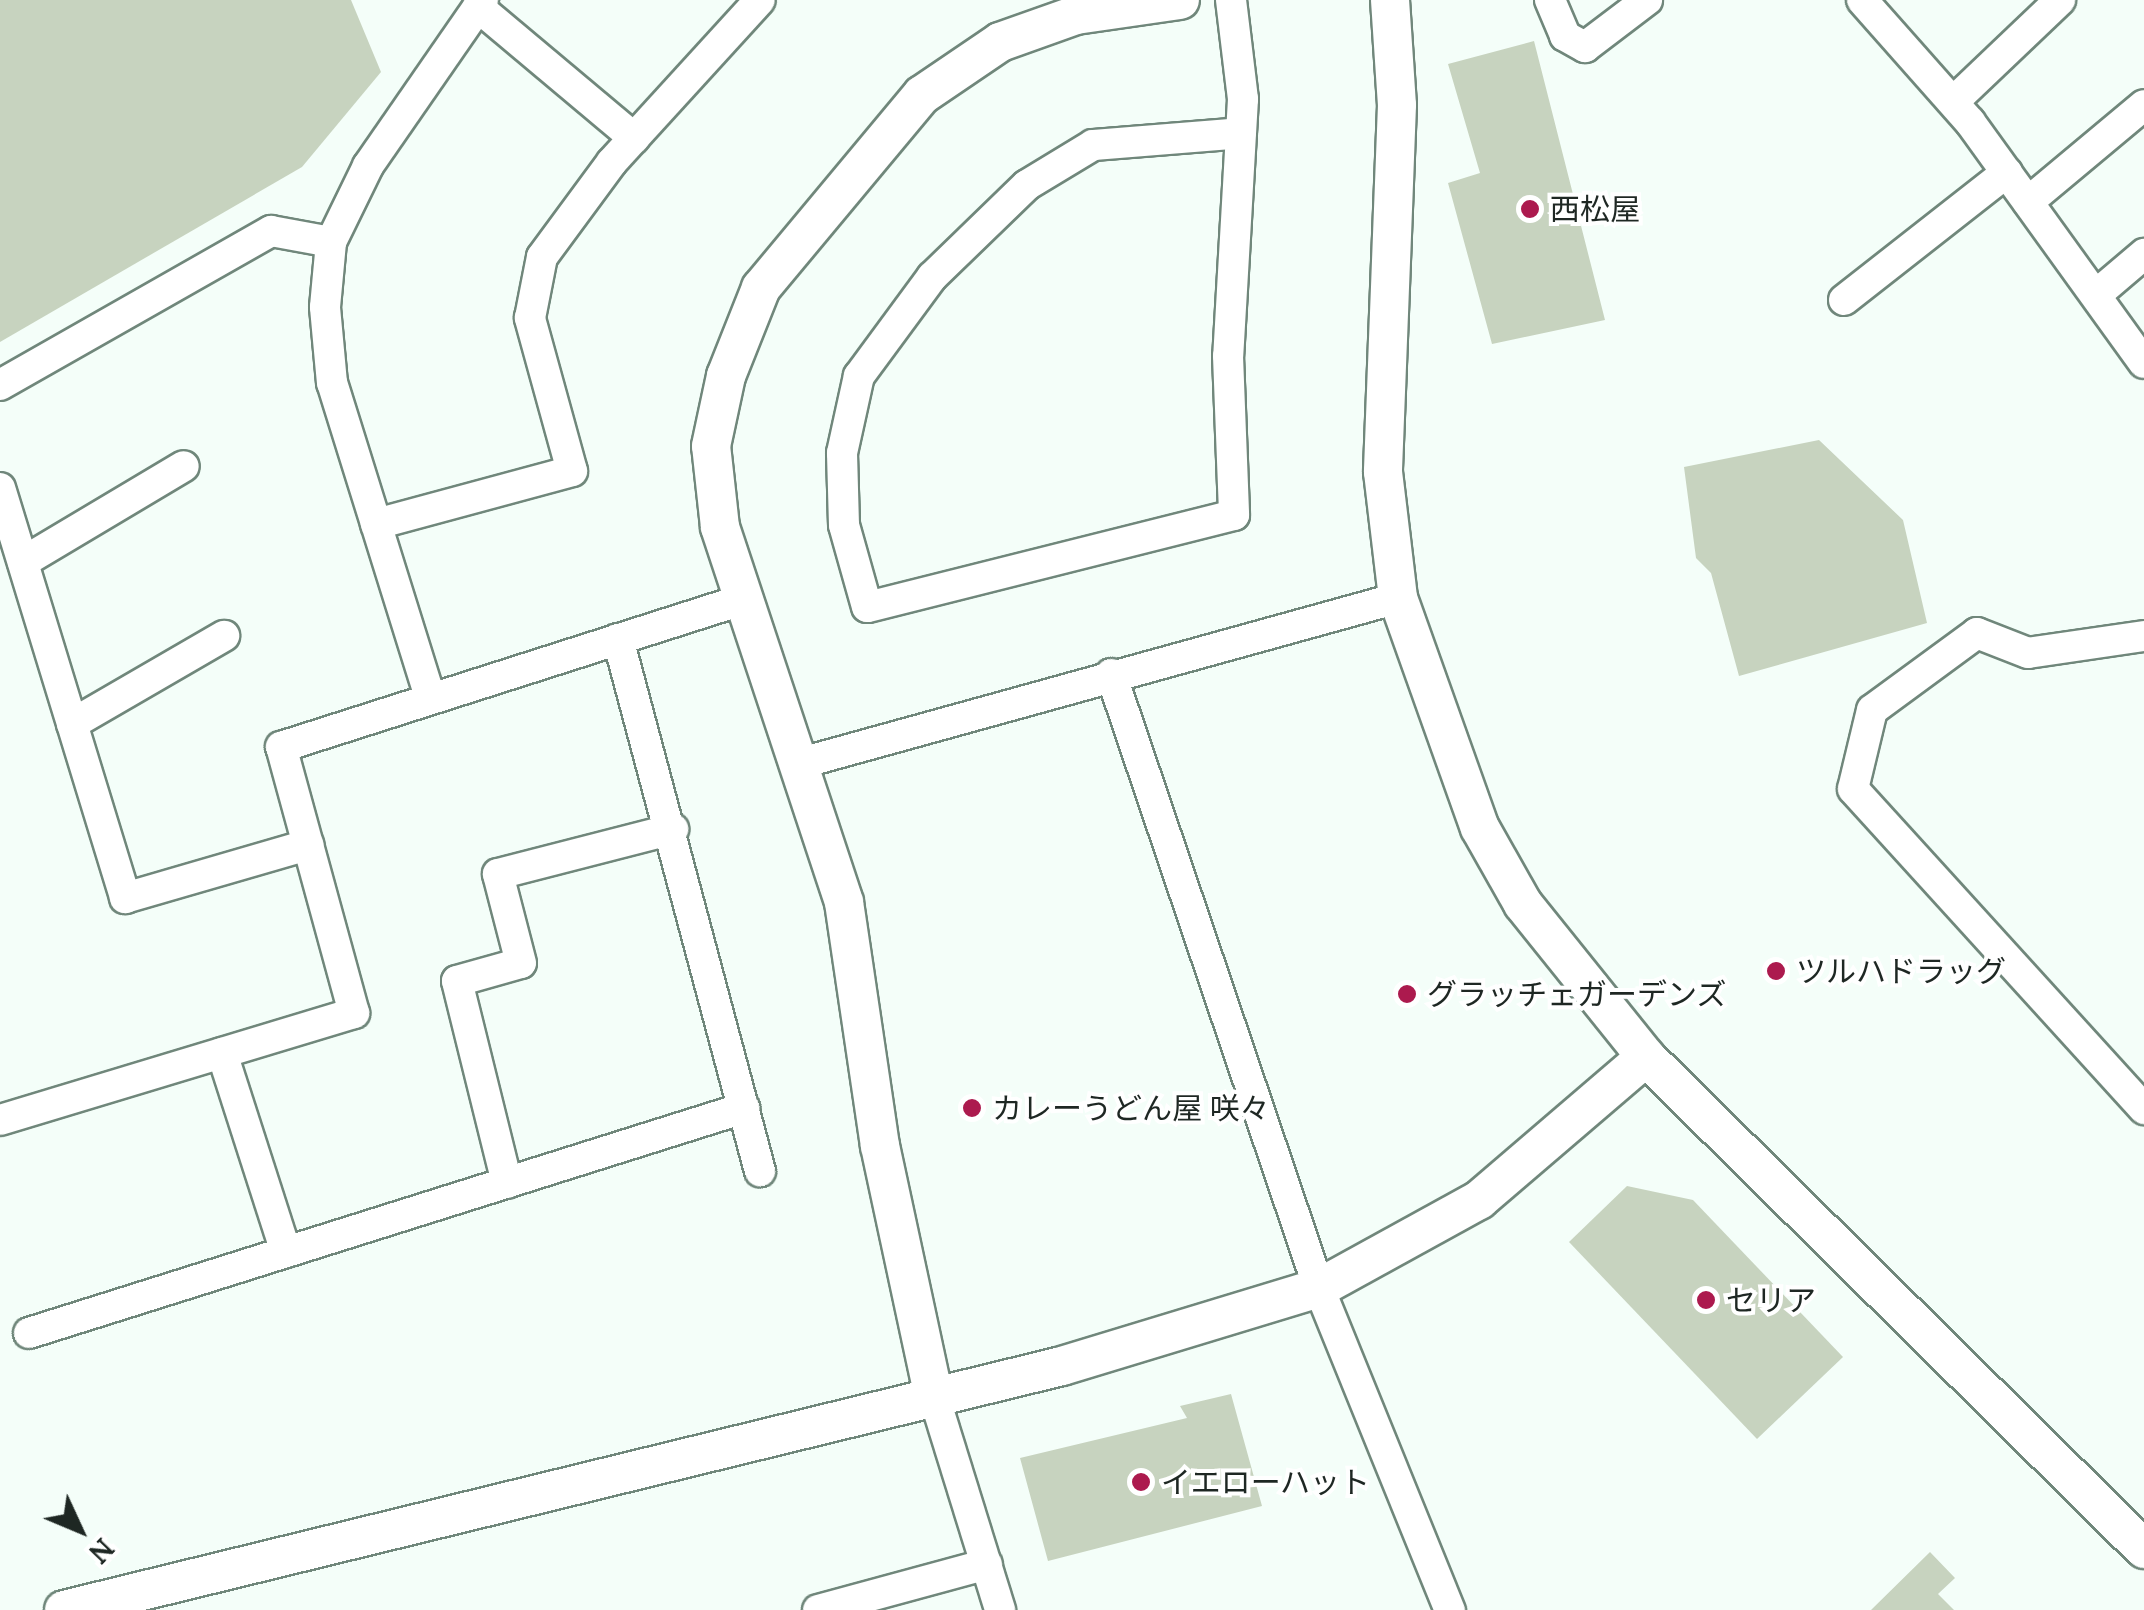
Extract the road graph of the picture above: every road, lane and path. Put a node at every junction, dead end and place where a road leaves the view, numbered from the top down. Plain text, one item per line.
1 (760, 0) edge
2 (1180, 0) edge
3 (1231, 0) edge
4 (1390, 0) edge
5 (1550, 0) edge
6 (1647, 0) edge
7 (1862, 0) edge
8 (2060, 0) edge
9 (481, 3) edge
10 (1057, 10) edge
11 (1953, 102) junction
12 (2144, 105) edge
13 (1241, 133) junction
14 (634, 138) junction
15 (2007, 172) junction
16 (2028, 202) junction
17 (331, 242) junction
18 (2144, 254) edge
19 (2097, 294) junction
20 (1844, 300) dead end
21 (2144, 363) edge
22 (0, 385) edge
23 (184, 466) dead end
24 (0, 488) edge
25 (376, 524) junction
26 (23, 562) junction
27 (1398, 598) junction
28 (744, 600) junction
29 (224, 636) dead end
30 (2144, 636) edge
31 (618, 639) junction
32 (1111, 674) junction
33 (430, 697) junction
34 (72, 724) junction
35 (800, 763) junction
36 (673, 830) junction
37 (308, 846) junction
38 (222, 1053) junction
39 (1646, 1057) junction
40 (744, 1108) junction
41 (2144, 1109) edge
42 (0, 1120) edge
43 (760, 1171) dead end
44 (507, 1183) junction
45 (286, 1252) junction
46 (1319, 1288) junction
47 (29, 1333) dead end
48 (933, 1392) junction
49 (2144, 1549) edge
50 (987, 1564) junction
51 (64, 1610) edge
52 (818, 1610) edge
53 (1000, 1610) edge
54 (1450, 1610) edge

1 - 14 street
2 - 10 street
3 - 13 street
4 - 27 street
5 - 6 street
7 - 11 street
8 - 11 street
9 - 14 street
9 - 17 street
10 - 28 street
11 - 15 street
12 - 16 street
13 - 13 street
14 - 25 street
15 - 16 street
15 - 20 street
16 - 19 street
17 - 22 street
17 - 25 street
18 - 19 street
19 - 21 street
23 - 26 street
24 - 26 street
25 - 33 street
26 - 34 street
27 - 32 street
27 - 39 street
28 - 31 street
28 - 35 street
29 - 34 street
30 - 41 street
31 - 33 street
31 - 36 street
32 - 35 street
32 - 46 street
33 - 37 street
34 - 37 street
35 - 48 street
36 - 40 street
36 - 44 street
37 - 38 street
38 - 42 street
38 - 45 street
39 - 46 street
39 - 49 street
40 - 43 street
40 - 44 street
44 - 45 street
45 - 47 street
46 - 48 street
46 - 54 street
48 - 50 street
48 - 51 street
50 - 52 street
50 - 53 street

